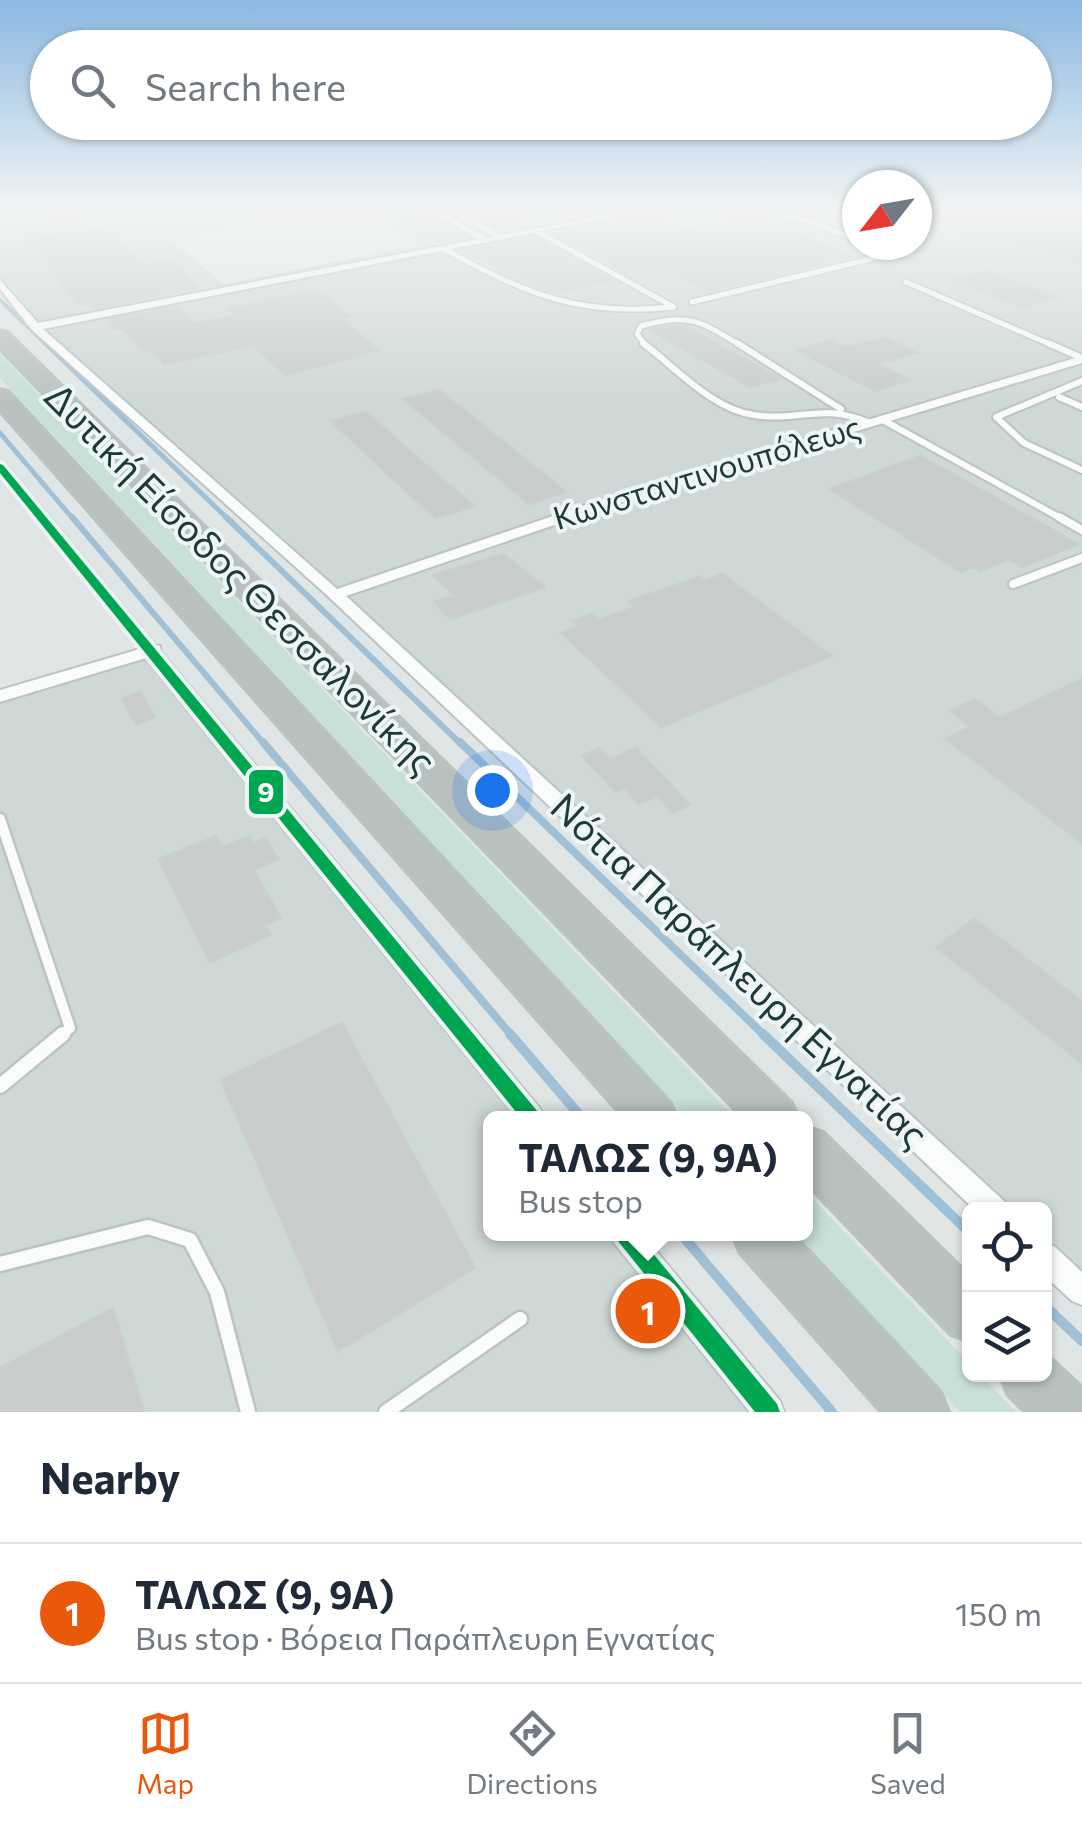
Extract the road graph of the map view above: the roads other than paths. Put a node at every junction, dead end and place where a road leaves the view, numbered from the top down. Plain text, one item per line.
1 (301, 276) edge
2 (493, 276) edge
3 (617, 276) edge
4 (800, 276) edge
5 (906, 282) dead end
6 (0, 283) edge
7 (692, 302) dead end
8 (35, 326) junction
9 (0, 337) edge
10 (1082, 358) edge
11 (1082, 380) edge
12 (0, 397) edge
13 (1059, 397) junction
14 (1082, 407) edge
15 (841, 409) junction
16 (875, 421) junction
17 (0, 467) edge
18 (1082, 470) edge
19 (1082, 530) edge
20 (1082, 558) edge
21 (1013, 584) dead end
22 (335, 595) junction
23 (154, 650) junction
24 (0, 696) edge
25 (0, 818) edge
26 (0, 1086) edge
27 (526, 1111) edge
28 (648, 1111) edge
29 (768, 1111) edge
30 (813, 1157) edge
31 (985, 1202) edge
32 (631, 1241) edge
33 (764, 1241) edge
34 (1052, 1263) edge
35 (0, 1264) edge
36 (1082, 1291) edge
37 (962, 1307) edge
38 (520, 1318) dead end
39 (1036, 1382) edge
40 (248, 1412) edge
41 (386, 1412) edge
42 (769, 1412) edge
43 (920, 1412) edge
44 (1066, 1412) edge

1 - 8 street
2 - 3 lane
4 - 7 lane
5 - 10 lane
6 - 8 street, Νότια Παράπλευρη Εγνατίας
8 - 22 street, Νότια Παράπλευρη Εγνατίας
9 - 29 highway, Δυτική Είσοδος Θεσσαλονίκης
10 - 16 street, Κωνσταντινουπόλεως
11 - 13 lane
12 - 28 highway, Δυτική Είσοδος Θεσσαλονίκης
13 - 14 lane
13 - 18 lane
15 - 15 lane
15 - 16 lane
16 - 19 lane
16 - 22 street, Κωνσταντινουπόλεως
17 - 23 street
20 - 21 lane
22 - 31 street, Νότια Παράπλευρη Εγνατίας
23 - 24 street
23 - 27 street
25 - 26 lane
30 - 37 highway
32 - 42 street
33 - 43 highway
34 - 36 street
35 - 40 lane
38 - 41 lane
39 - 44 highway

